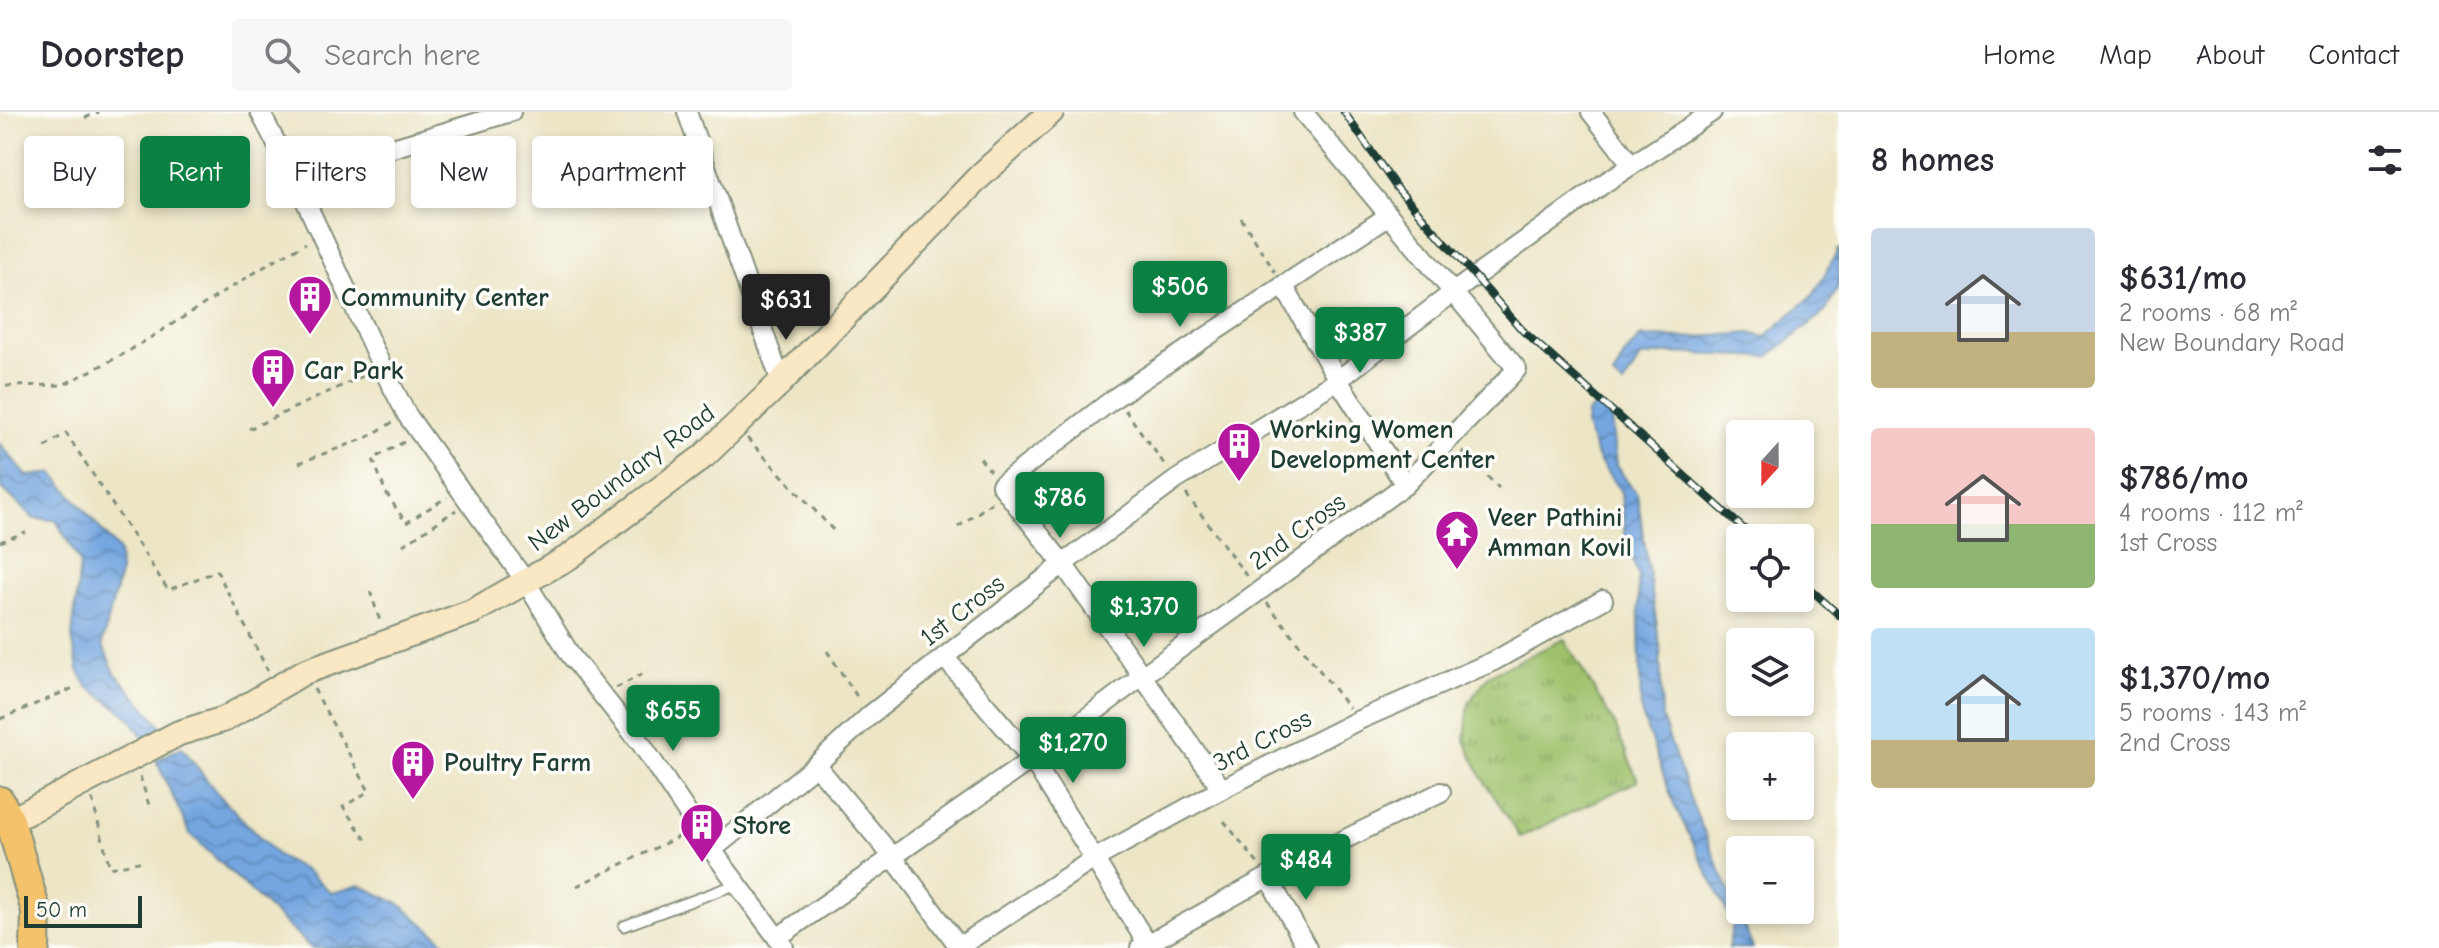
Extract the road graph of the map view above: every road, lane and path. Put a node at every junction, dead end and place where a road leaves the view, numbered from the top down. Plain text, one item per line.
1 (99, 112) edge
2 (260, 112) edge
3 (511, 112) edge
4 (687, 112) edge
5 (1051, 112) edge
6 (1303, 112) edge
7 (1591, 112) edge
8 (1712, 112) edge
9 (85, 118) dead end
10 (272, 136) edge
11 (395, 147) edge
12 (1632, 165) junction
13 (308, 208) edge
14 (1388, 216) junction
15 (1241, 218) dead end
16 (320, 236) junction
17 (1283, 285) junction
18 (1455, 291) junction
19 (382, 367) junction
20 (1338, 380) junction
21 (781, 382) junction
22 (6, 386) dead end
23 (1116, 397) junction
24 (407, 415) junction
25 (736, 426) junction
26 (249, 429) dead end
27 (420, 433) junction
28 (1450, 438) junction
29 (45, 447) dead end
30 (299, 463) dead end
31 (1176, 480) junction
32 (1405, 485) junction
33 (1004, 488) junction
34 (1499, 488) dead end
35 (465, 494) junction
36 (958, 527) dead end
37 (26, 532) dead end
38 (835, 532) dead end
39 (0, 542) edge
40 (403, 545) dead end
41 (1063, 564) junction
42 (526, 582) junction
43 (370, 591) dead end
44 (1258, 592) junction
45 (1603, 600) dead end
46 (388, 642) junction
47 (827, 651) dead end
48 (944, 657) junction
49 (648, 671) dead end
50 (304, 672) junction
51 (1142, 676) junction
52 (76, 687) dead end
53 (277, 688) junction
54 (603, 696) junction
55 (870, 715) junction
56 (0, 719) edge
57 (1359, 720) junction
58 (139, 754) junction
59 (1032, 759) junction
60 (816, 765) junction
61 (87, 780) junction
62 (1222, 789) junction
63 (1441, 792) dead end
64 (149, 805) dead end
65 (5, 811) edge
66 (1224, 821) dead end
67 (696, 827) junction
68 (369, 844) dead end
69 (712, 850) junction
70 (893, 857) junction
71 (1094, 859) junction
72 (143, 861) dead end
73 (1268, 877) junction
74 (737, 884) junction
75 (577, 886) dead end
76 (624, 926) dead end
77 (781, 943) edge
78 (1146, 946) edge
79 (35, 948) edge
80 (959, 948) edge
81 (1307, 948) edge

1 - 9 path
2 - 10 street
3 - 11 street
4 - 21 street
5 - 21 street, New Boundary Road
6 - 14 street
7 - 12 street
8 - 12 street, 1st Cross
12 - 18 street, 1st Cross
13 - 16 street
14 - 17 street
14 - 18 street
15 - 17 path
16 - 19 street
16 - 22 path
17 - 20 street
17 - 23 street
18 - 20 street, 1st Cross
18 - 28 street, 2nd Cross
19 - 24 street
19 - 26 path
20 - 31 street, 1st Cross
20 - 32 street
21 - 25 street, New Boundary Road
23 - 31 path
23 - 33 street
24 - 27 street
24 - 30 path
25 - 38 path
25 - 42 street, New Boundary Road
27 - 35 street
27 - 35 path
28 - 32 street, 2nd Cross
28 - 34 path
29 - 53 path
31 - 41 street, 1st Cross
31 - 44 path
32 - 44 street, 2nd Cross
33 - 36 path
33 - 41 street
35 - 40 path
35 - 42 street
37 - 39 path
41 - 48 street, 1st Cross
41 - 51 street
42 - 46 street, New Boundary Road
42 - 54 street
43 - 46 path
44 - 51 street, 2nd Cross
44 - 57 path
45 - 57 street, 3rd Cross
46 - 50 street, New Boundary Road
47 - 55 path
48 - 55 street, 1st Cross
48 - 59 street
49 - 54 path
50 - 53 street, New Boundary Road
50 - 68 path
51 - 59 street, 2nd Cross
51 - 62 street
52 - 56 path
53 - 58 street, New Boundary Road
54 - 67 street
55 - 60 street, 1st Cross
57 - 62 street, 3rd Cross
58 - 61 street
58 - 64 path
59 - 70 street, 2nd Cross
59 - 71 street
60 - 69 street, 1st Cross
60 - 70 street
61 - 65 street
61 - 72 path
62 - 71 street, 3rd Cross
63 - 73 street
65 - 79 main road
66 - 73 path
67 - 69 street
67 - 75 path
69 - 74 street
70 - 77 street, 2nd Cross
70 - 80 street
71 - 78 street
71 - 80 street, 3rd Cross
73 - 78 street
73 - 81 street
74 - 76 lane
74 - 77 street

